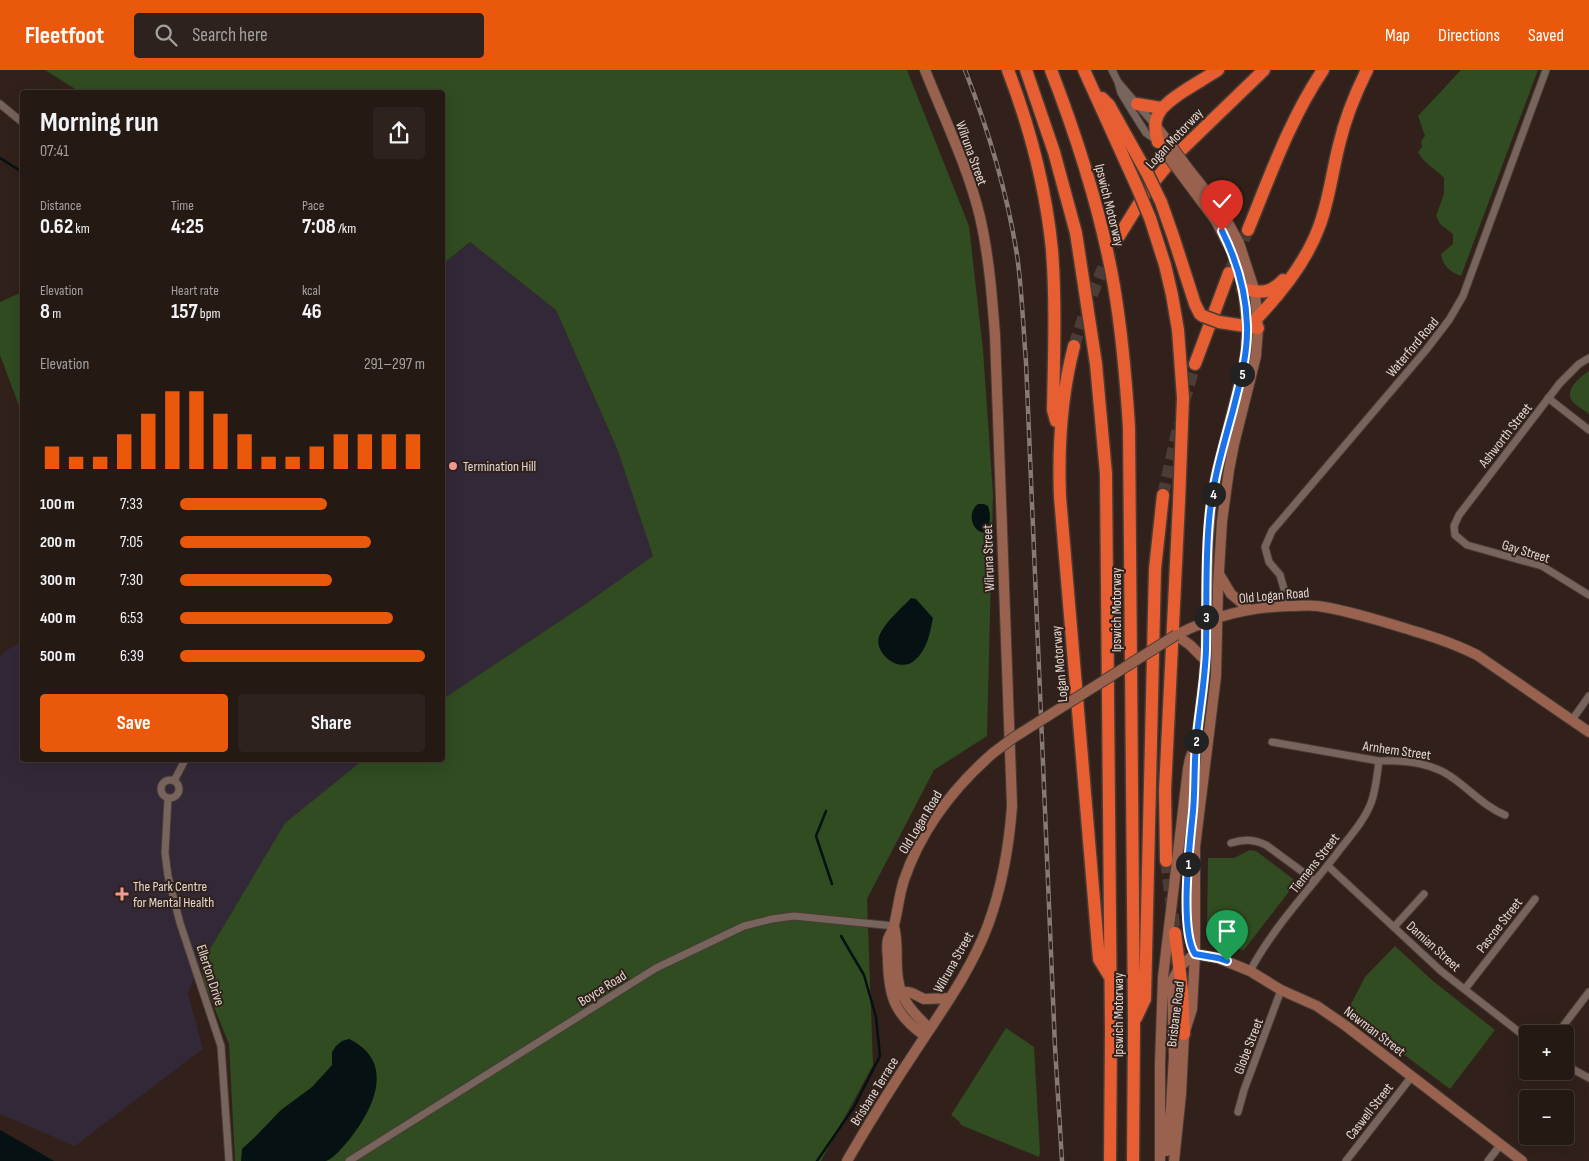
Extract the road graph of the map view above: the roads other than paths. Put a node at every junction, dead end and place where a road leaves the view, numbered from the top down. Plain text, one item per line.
1 (925, 70) edge
2 (1008, 70) edge
3 (1026, 70) edge
4 (1051, 70) edge
5 (1084, 70) edge
6 (1112, 70) edge
7 (1218, 70) edge
8 (1264, 70) edge
9 (1323, 70) edge
10 (1367, 70) edge
11 (1546, 70) edge
12 (1118, 82) junction
13 (1094, 92) junction
14 (0, 104) edge
15 (1137, 104) junction
16 (1162, 108) junction
17 (20, 120) edge
18 (1155, 125) junction
19 (1164, 145) junction
20 (1248, 230) tunnel mouth
21 (1118, 236) tunnel mouth
22 (1229, 273) tunnel mouth
23 (1294, 274) junction
24 (1249, 290) junction
25 (1254, 324) junction
26 (1074, 346) tunnel mouth
27 (1589, 358) edge
28 (1195, 364) tunnel mouth
29 (1548, 398) junction
30 (1589, 430) edge
31 (1060, 433) junction
32 (1163, 495) tunnel mouth
33 (1455, 535) joint
34 (1219, 574) junction
35 (1589, 595) edge
36 (1285, 606) junction
37 (1249, 609) junction
38 (1218, 618) junction
39 (1206, 622) junction
40 (1180, 635) junction
41 (1205, 660) junction
42 (1589, 696) edge
43 (1572, 720) junction
44 (1589, 732) edge
45 (1272, 742) dead end
46 (1196, 744) junction
47 (1379, 761) junction
48 (184, 762) edge
49 (174, 780) junction
50 (168, 798) junction
51 (1505, 815) dead end
52 (1231, 843) dead end
53 (1166, 861) tunnel mouth
54 (1328, 866) junction
55 (1315, 882) junction
56 (1424, 894) dead end
57 (1535, 899) dead end
58 (894, 926) junction
59 (1394, 926) junction
60 (1175, 933) tunnel mouth
61 (1195, 954) junction
62 (1180, 966) junction
63 (1250, 971) junction
64 (1110, 977) junction
65 (900, 990) junction
66 (1282, 990) junction
67 (1465, 990) junction
68 (1589, 992) edge
69 (950, 998) junction
70 (1134, 1022) junction
71 (1564, 1025) edge
72 (1519, 1032) edge
73 (927, 1033) junction
74 (1184, 1034) junction
75 (1574, 1070) edge
76 (1412, 1076) junction
77 (1589, 1078) edge
78 (1238, 1112) dead end
79 (1501, 1144) junction
80 (229, 1161) edge
81 (349, 1161) edge
82 (847, 1161) edge
83 (1110, 1161) edge
84 (1132, 1161) edge
85 (1161, 1161) edge
86 (1174, 1161) edge
87 (1346, 1161) edge
88 (1488, 1161) edge
89 (1522, 1161) edge

1 - 69 main road, Wilruna Street
2 - 31 highway
3 - 64 highway, Ipswich Motorway
4 - 70 highway, Ipswich Motorway
5 - 13 highway
6 - 12 street
7 - 16 highway
8 - 21 highway, Logan Motorway
9 - 20 highway
10 - 23 highway
11 - 36 street, Waterford Road
12 - 15 street
12 - 19 street
13 - 25 highway, bridge
13 - 53 highway, bridge
14 - 17 street
15 - 16 highway
15 - 18 street
16 - 18 highway
18 - 19 highway
19 - 24 main road, Brisbane Road, bridge
22 - 28 highway
23 - 24 highway
23 - 25 highway
24 - 25 main road, Brisbane Road
25 - 34 main road, Brisbane Road
25 - 39 main road, Brisbane Road
26 - 31 highway, Logan Motorway
27 - 29 street, Ashworth Street
29 - 30 street
29 - 33 street, Ashworth Street
31 - 64 highway, Logan Motorway
32 - 70 highway
33 - 35 street, Gay Street
34 - 37 main road
34 - 38 main road, Brisbane Road
36 - 37 main road, Old Logan Road
36 - 43 main road, Old Logan Road
37 - 38 main road, Old Logan Road
38 - 39 main road, Old Logan Road
38 - 61 main road, Brisbane Road
39 - 40 main road, Old Logan Road
39 - 41 main road, Brisbane Road
40 - 41 main road
40 - 58 main road, Old Logan Road, bridge
41 - 46 main road, Brisbane Road
42 - 43 street
43 - 44 main road, Old Logan Road
45 - 47 street, Arnhem Street
46 - 61 main road
46 - 85 main road, Brisbane Road
47 - 51 street, Arnhem Street
47 - 54 street, Tiemens Street
48 - 49 street
49 - 50 street
49 - 50 street
50 - 80 street, Ellerton Drive
52 - 55 street
54 - 55 street, Tiemens Street
54 - 59 street, Damian Street
55 - 63 street, Tiemens Street
56 - 59 street
57 - 67 street, Pascoe Street
58 - 65 main road, Old Logan Road
58 - 73 main road, Old Logan Road
58 - 81 street, Boyce Road
59 - 67 street, Damian Street
60 - 62 highway
61 - 62 main road
61 - 63 main road, Newman Street
61 - 74 main road, Brisbane Road
62 - 74 highway
62 - 85 main road
63 - 66 main road, Newman Street
64 - 83 highway, Ipswich Motorway
65 - 69 main road
65 - 73 main road, Old Logan Road
66 - 76 main road, Newman Street
66 - 78 street, Globe Street
67 - 72 street, Damian Street
68 - 71 street
69 - 73 main road, Wilruna Street
70 - 84 highway, Ipswich Motorway
73 - 82 main road, Brisbane Terrace
74 - 86 main road, Brisbane Road
75 - 77 street
76 - 79 main road, Newman Street
76 - 87 street, Caswell Street
79 - 88 street
79 - 89 main road, Newman Street

